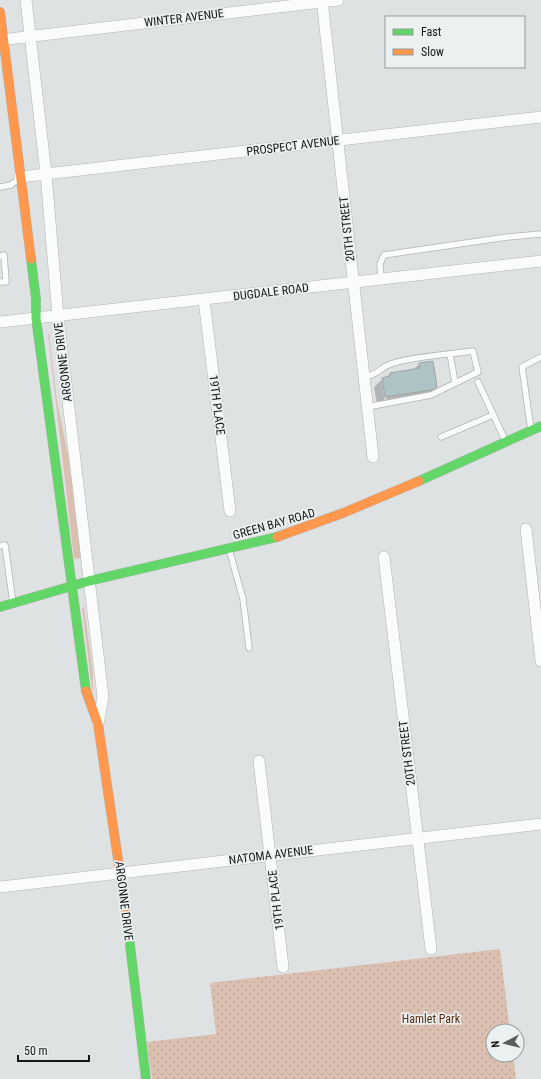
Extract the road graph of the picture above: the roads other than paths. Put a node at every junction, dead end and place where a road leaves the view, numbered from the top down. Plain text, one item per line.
1 (26, 0) edge
2 (338, 0) edge
3 (322, 1) edge
4 (0, 12) edge
5 (31, 36) junction
6 (2, 40) edge
7 (541, 117) edge
8 (338, 141) junction
9 (46, 174) junction
10 (20, 177) junction
11 (0, 187) edge
12 (541, 234) edge
13 (0, 256) edge
14 (541, 261) edge
15 (381, 279) junction
16 (0, 282) edge
17 (353, 283) junction
18 (204, 300) junction
19 (58, 316) junction
20 (36, 318) junction
21 (0, 322) edge
22 (450, 354) junction
23 (541, 357) edge
24 (364, 377) junction
25 (478, 382) dead end
26 (455, 383) junction
27 (367, 407) junction
28 (493, 415) junction
29 (541, 426) edge
30 (532, 430) junction
31 (441, 437) dead end
32 (506, 442) junction
33 (373, 457) dead end
34 (230, 511) dead end
35 (526, 529) dead end
36 (0, 546) edge
37 (229, 549) junction
38 (384, 557) dead end
39 (89, 581) junction
40 (71, 586) junction
41 (13, 603) junction
42 (0, 607) edge
43 (249, 648) dead end
44 (541, 660) edge
45 (98, 724) junction
46 (259, 761) dead end
47 (541, 824) edge
48 (418, 838) junction
49 (270, 856) junction
50 (121, 873) junction
51 (0, 887) edge
52 (431, 949) dead end
53 (283, 967) dead end
54 (146, 1079) edge

1 - 5 street, ARGONNE DRIVE
2 - 3 street, WINTER AVENUE
3 - 5 street, WINTER AVENUE
3 - 8 street, 20TH STREET
4 - 6 street, ARGONNE DRIVE
5 - 6 street, WINTER AVENUE
5 - 9 street, ARGONNE DRIVE
6 - 10 street, ARGONNE DRIVE
7 - 8 street, PROSPECT AVENUE
8 - 9 street, PROSPECT AVENUE
8 - 17 street, 20TH STREET
9 - 10 street, PROSPECT AVENUE
9 - 19 street, ARGONNE DRIVE
10 - 11 lane
10 - 20 street, ARGONNE DRIVE
12 - 15 lane
13 - 16 lane
14 - 15 street, DUGDALE ROAD
15 - 17 street, DUGDALE ROAD
17 - 18 street, DUGDALE ROAD
17 - 24 street, 20TH STREET
18 - 19 street, DUGDALE ROAD
18 - 34 street, 19TH PLACE
19 - 20 street, DUGDALE ROAD
19 - 39 street, ARGONNE DRIVE
20 - 21 street, DUGDALE ROAD
20 - 40 street, ARGONNE DRIVE
22 - 24 lane
22 - 26 lane
22 - 26 lane
23 - 30 lane
24 - 27 street, 20TH STREET
25 - 28 lane
26 - 27 lane
27 - 33 street, 20TH STREET
28 - 31 lane
28 - 32 lane
29 - 30 street, GREEN BAY ROAD
30 - 32 street, GREEN BAY ROAD
32 - 37 street, GREEN BAY ROAD
35 - 44 street
36 - 41 lane
37 - 39 street, GREEN BAY ROAD
37 - 43 lane
38 - 48 street, 20TH STREET
39 - 40 street, GREEN BAY ROAD
39 - 45 street, ARGONNE DRIVE
40 - 41 street, GREEN BAY ROAD
40 - 45 street, ARGONNE DRIVE
41 - 42 street, GREEN BAY ROAD
45 - 50 street, ARGONNE DRIVE
46 - 49 street, 19TH PLACE
47 - 48 street, NATOMA AVENUE
48 - 49 street, NATOMA AVENUE
48 - 52 street, 20TH STREET
49 - 50 street, NATOMA AVENUE
49 - 53 street, 19TH PLACE
50 - 51 street, NATOMA AVENUE
50 - 54 street, ARGONNE DRIVE

